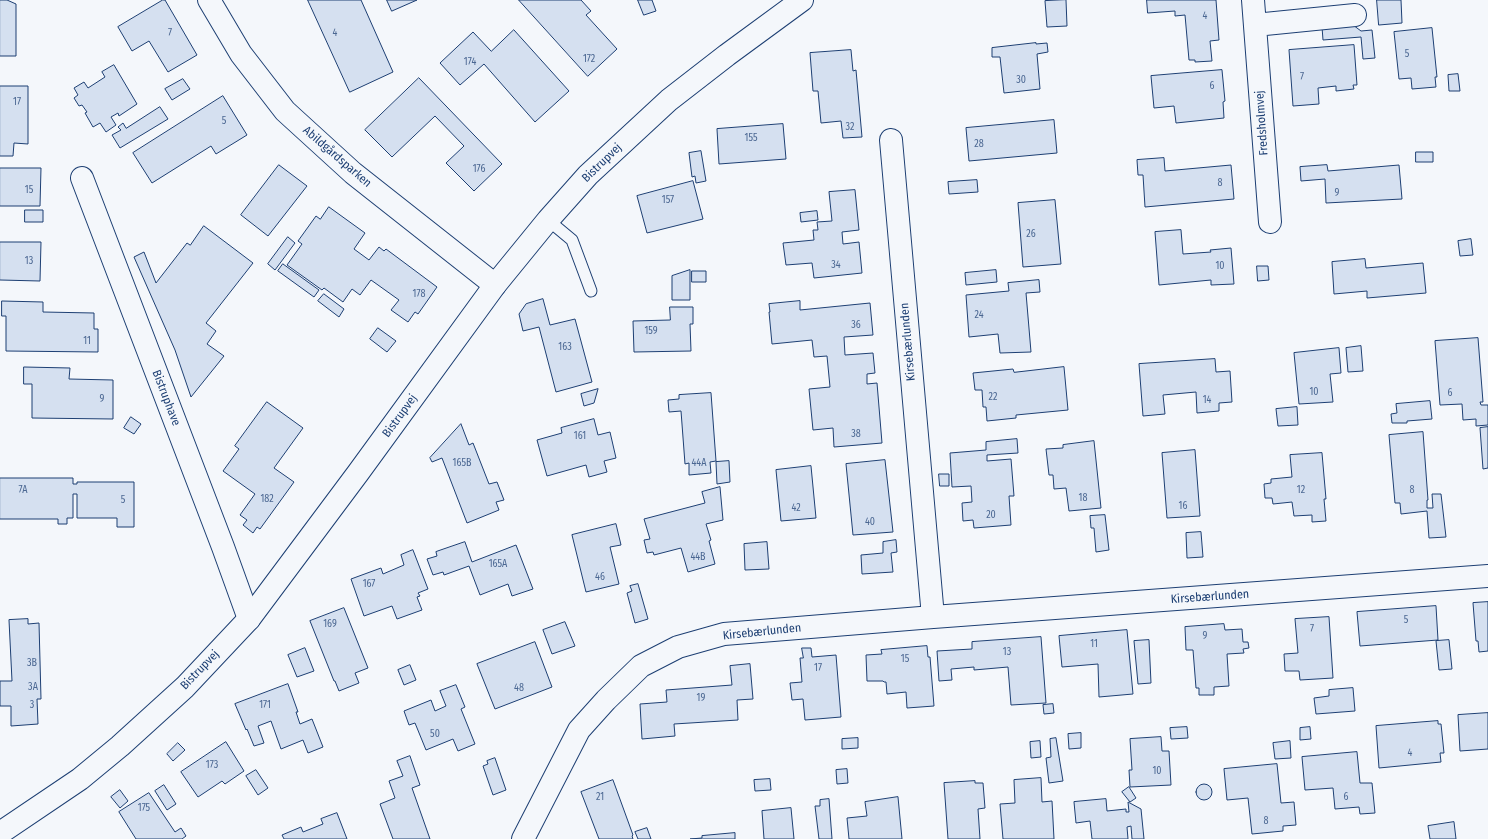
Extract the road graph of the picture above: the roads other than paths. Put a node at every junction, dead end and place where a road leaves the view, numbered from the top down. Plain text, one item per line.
1 (209, 0) edge
2 (802, 0) edge
3 (1253, 0) edge
4 (1355, 15) dead end
5 (1255, 25) junction
6 (891, 140) dead end
7 (82, 178) dead end
8 (548, 220) junction
9 (1270, 222) dead end
10 (496, 285) junction
11 (591, 291) dead end
12 (1488, 576) edge
13 (933, 617) junction
14 (249, 619) junction
15 (0, 833) edge
16 (523, 839) edge

1 - 10 street, Abildgårdsparken
2 - 8 street, Bistrupvej
3 - 5 street, Fredsholmvej
4 - 5 street
5 - 9 street, Fredsholmvej
6 - 13 street, Kirsebærlunden
7 - 14 street, Bistruphave
8 - 10 street, Bistrupvej
8 - 11 lane
10 - 14 street, Bistrupvej
12 - 13 street, Kirsebærlunden
13 - 16 street, Kirsebærlunden
14 - 15 street, Bistrupvej

